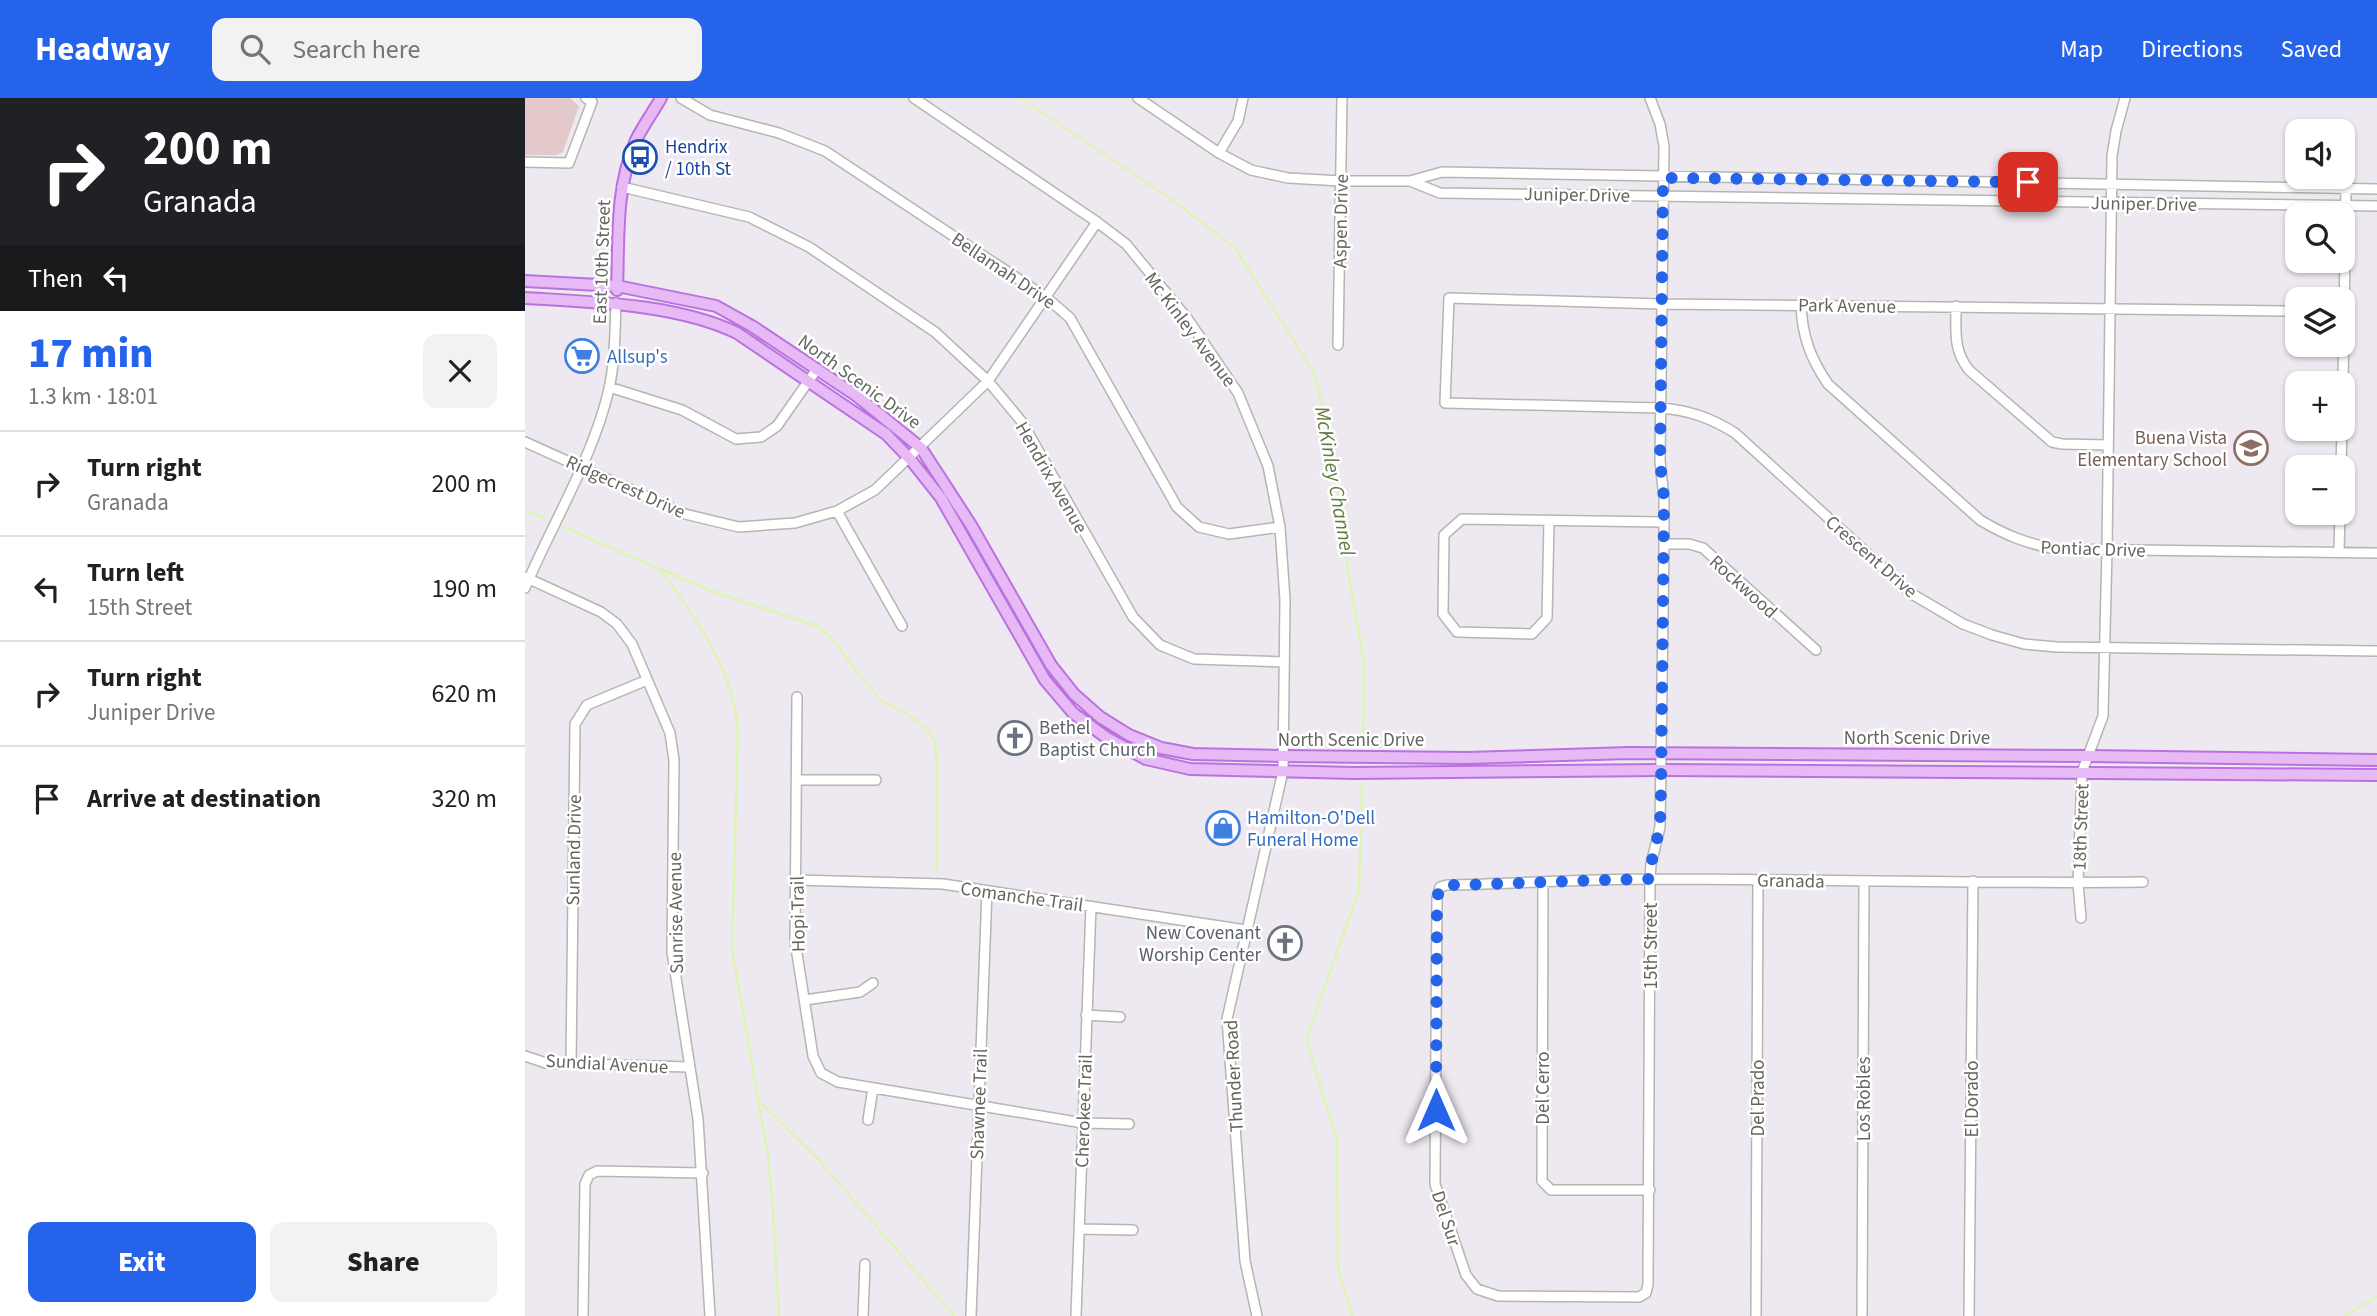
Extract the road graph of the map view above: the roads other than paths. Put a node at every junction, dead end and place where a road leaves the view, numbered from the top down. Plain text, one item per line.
1 (586, 98) edge
2 (661, 98) edge
3 (681, 98) edge
4 (913, 98) edge
5 (1138, 98) edge
6 (1243, 98) edge
7 (1342, 98) edge
8 (1650, 98) edge
9 (2125, 98) edge
10 (1219, 153) junction
11 (525, 162) edge
12 (1663, 178) junction
13 (1341, 181) junction
14 (1410, 181) junction
15 (1888, 181) junction
16 (2112, 183) junction
17 (622, 187) junction
18 (2285, 187) edge
19 (2346, 189) edge
20 (2355, 189) edge
21 (2377, 189) edge
22 (1663, 195) junction
23 (1888, 199) junction
24 (2111, 202) junction
25 (2346, 203) edge
26 (2285, 204) edge
27 (2355, 205) edge
28 (2377, 206) edge
29 (1097, 222) junction
30 (525, 281) edge
31 (617, 286) junction
32 (525, 298) edge
33 (1047, 298) junction
34 (616, 303) junction
35 (1661, 304) junction
36 (1801, 304) junction
37 (1956, 306) junction
38 (2110, 309) junction
39 (2285, 311) edge
40 (1338, 345) dead end
41 (1447, 351) joint
42 (817, 369) junction
43 (809, 381) junction
44 (988, 382) junction
45 (609, 387) junction
46 (1660, 408) junction
47 (525, 442) edge
48 (2108, 445) junction
49 (921, 448) junction
50 (910, 459) junction
51 (581, 467) junction
52 (837, 510) junction
53 (1549, 521) junction
54 (1664, 522) junction
55 (2340, 525) edge
56 (1280, 527) junction
57 (1664, 544) junction
58 (2108, 550) junction
59 (2339, 552) junction
60 (2377, 553) edge
61 (526, 581) edge
62 (1027, 623) junction
63 (901, 626) dead end
64 (1016, 630) junction
65 (2105, 648) junction
66 (1816, 650) dead end
67 (2377, 652) edge
68 (1285, 662) junction
69 (647, 680) junction
70 (797, 697) dead end
71 (1662, 754) junction
72 (1283, 756) junction
73 (2088, 756) junction
74 (1467, 758) junction
75 (2377, 760) edge
76 (1283, 771) junction
77 (1467, 771) junction
78 (1662, 771) junction
79 (2082, 772) junction
80 (2377, 775) edge
81 (797, 780) junction
82 (876, 780) dead end
83 (1650, 879) junction
84 (796, 880) junction
85 (1758, 880) junction
86 (1864, 881) junction
87 (1973, 881) junction
88 (2143, 882) dead end
89 (1543, 883) junction
90 (2078, 883) junction
91 (1440, 887) joint
92 (987, 891) junction
93 (1091, 906) junction
94 (2081, 918) dead end
95 (1246, 930) junction
96 (873, 983) dead end
97 (805, 1000) junction
98 (1086, 1015) junction
99 (1120, 1017) dead end
100 (525, 1056) edge
101 (571, 1064) junction
102 (689, 1067) junction
103 (873, 1088) junction
104 (978, 1105) junction
105 (868, 1120) dead end
106 (1083, 1123) junction
107 (1129, 1124) dead end
108 (703, 1173) junction
109 (1650, 1189) junction
110 (1079, 1229) junction
111 (1133, 1230) dead end
112 (865, 1264) dead end
113 (1646, 1293) joint
114 (583, 1316) edge
115 (711, 1316) edge
116 (863, 1316) edge
117 (971, 1316) edge
118 (1076, 1316) edge
119 (1257, 1316) edge
120 (1756, 1316) edge
121 (1862, 1316) edge
122 (1969, 1316) edge

1 - 11 street
2 - 17 main road, East 10th Street
3 - 33 street, Bellamah Drive
4 - 29 street, Mc Kinley Avenue
5 - 10 street, Juniper Drive
6 - 10 street
7 - 13 street, Aspen Drive
8 - 12 street, 15th Street
9 - 16 street, 18th Street
10 - 13 street, Juniper Drive
12 - 14 street, Juniper Drive
12 - 15 street, Juniper Drive
12 - 22 street, 15th Street
13 - 14 street, Juniper Drive
13 - 40 street, Aspen Drive
14 - 22 street, Juniper Drive
15 - 16 street, Juniper Drive
15 - 23 street
16 - 18 street, Juniper Drive
16 - 24 street, 18th Street
17 - 31 main road, East 10th Street
17 - 44 street, Hendrix Avenue
19 - 25 street
20 - 21 street, Juniper Drive
22 - 23 street, Juniper Drive
22 - 35 street, 15th Street
23 - 24 street, Juniper Drive
24 - 26 street, Juniper Drive
24 - 38 street, 18th Street
27 - 28 street, Juniper Drive
29 - 33 street, Ridgecrest Drive
29 - 56 street, Mc Kinley Avenue
30 - 31 main road, North Scenic Drive
31 - 34 main road, East 10th Street
31 - 42 main road, North Scenic Drive
32 - 34 main road, North Scenic Drive
33 - 44 street, Ridgecrest Drive
33 - 56 street, Bellamah Drive
34 - 43 main road, North Scenic Drive
34 - 45 street, East 10th Street
35 - 36 street, Park Avenue
35 - 41 street, Park Avenue
35 - 46 street, 15th Street
36 - 37 street, Park Avenue
36 - 58 street, Pontiac Drive
37 - 38 street, Park Avenue
37 - 48 street
38 - 39 street, Park Avenue
38 - 48 street, 18th Street
41 - 46 street, Crescent Drive
42 - 43 street
42 - 49 main road, North Scenic Drive
43 - 45 street
43 - 50 main road, North Scenic Drive
44 - 49 street, Ridgecrest Drive
44 - 68 street, Hendrix Avenue
45 - 51 street, East 10th Street
46 - 54 street, 15th Street
46 - 65 street, Crescent Drive
47 - 51 street, Ridgecrest Drive
48 - 58 street, 18th Street
49 - 50 street, Ridgecrest Drive
49 - 62 main road, North Scenic Drive
50 - 52 street, Ridgecrest Drive
50 - 64 main road, North Scenic Drive
51 - 52 street, Ridgecrest Drive
51 - 61 street, East 10th Street
52 - 63 street
53 - 53 street
53 - 54 street
54 - 57 street, 15th Street
55 - 59 street
56 - 68 street, Mc Kinley Avenue
57 - 66 street, Rockwood
57 - 71 street, 15th Street
58 - 59 street, Pontiac Drive
58 - 65 street, 18th Street
59 - 60 street, Pontiac Drive
61 - 69 street, Sunrise Avenue
62 - 64 street
62 - 72 main road, North Scenic Drive
64 - 76 main road, North Scenic Drive
65 - 67 street, Crescent Drive
65 - 73 street, 18th Street
68 - 72 street, Mc Kinley Avenue
69 - 101 street, Sunland Drive
69 - 102 street, Sunrise Avenue
70 - 81 street, Hopi Trail
71 - 73 main road, North Scenic Drive
71 - 74 main road, North Scenic Drive
71 - 78 street, 15th Street
72 - 74 main road, North Scenic Drive
72 - 76 street, Thunder Road
73 - 75 main road, North Scenic Drive
73 - 79 street, 18th Street
74 - 77 street
76 - 77 main road, North Scenic Drive
76 - 95 street, Thunder Road
77 - 78 main road, North Scenic Drive
78 - 79 main road, North Scenic Drive
78 - 83 street, 15th Street
79 - 80 main road, North Scenic Drive
79 - 90 street, 18th Street
81 - 82 street
81 - 84 street, Hopi Trail
83 - 85 street, Granada
83 - 89 street, Granada
83 - 109 street, 15th Street
84 - 92 street, Comanche Trail
84 - 97 street, Hopi Trail
85 - 86 street, Granada
85 - 120 street, Del Prado
86 - 87 street, Granada
86 - 121 street, Los Robles
87 - 90 street, Granada
87 - 122 street, El Dorado
88 - 90 street, Granada
89 - 91 street, Granada
89 - 109 street, Del Cerro
90 - 94 street, 18th Street
91 - 113 street, Del Sur
92 - 93 street, Comanche Trail
92 - 104 street, Shawnee Trail
93 - 95 street, Comanche Trail
93 - 98 street, Cherokee Trail
95 - 119 street, Thunder Road
96 - 97 street
97 - 103 street, Hopi Trail
98 - 99 street
98 - 106 street, Cherokee Trail
100 - 101 street, Sundial Avenue
101 - 102 street, Sundial Avenue
102 - 108 street, Sunrise Avenue
103 - 104 street, Hopi Trail
103 - 105 street
104 - 106 street, Hopi Trail
104 - 117 street, Shawnee Trail
106 - 107 street, Hopi Trail
106 - 110 street, Cherokee Trail
108 - 114 street
108 - 115 street, Sunrise Avenue
109 - 113 street, 15th Street
110 - 111 street
110 - 118 street, Cherokee Trail
112 - 116 street

